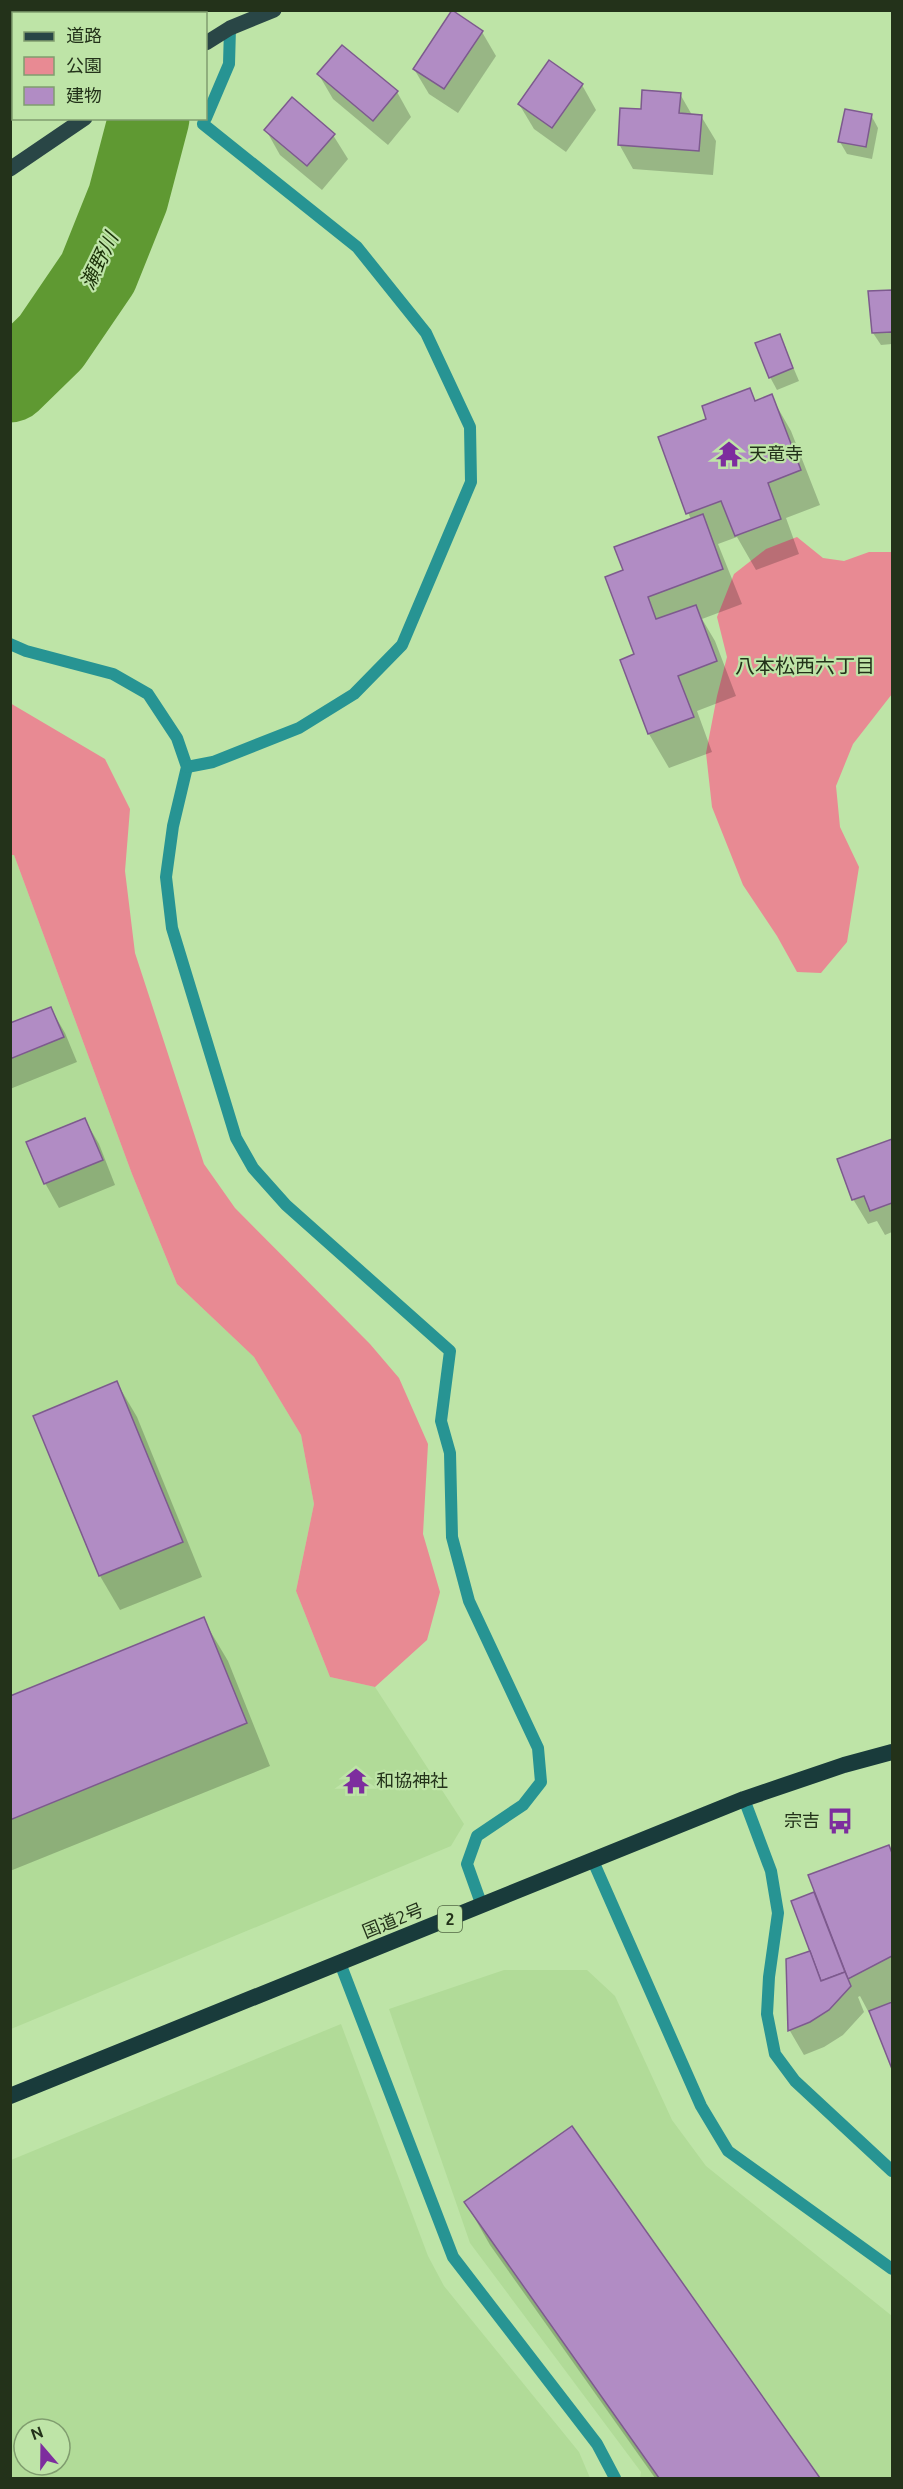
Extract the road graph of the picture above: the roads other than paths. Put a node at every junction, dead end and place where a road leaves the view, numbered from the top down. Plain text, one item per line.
1 (274, 10) edge
2 (230, 28) junction
3 (207, 42) edge
4 (207, 114) edge
5 (82, 120) edge
6 (204, 120) edge
7 (10, 168) edge
8 (10, 644) edge
9 (187, 767) junction
10 (892, 1752) edge
11 (744, 1799) junction
12 (593, 1861) junction
13 (482, 1906) junction
14 (340, 1963) junction
15 (10, 2096) edge
16 (892, 2171) edge
17 (892, 2269) edge
18 (615, 2478) edge

1 - 2 main road
2 - 3 main road
2 - 4 street
5 - 7 main road
6 - 9 street
8 - 9 street
9 - 13 street
10 - 11 highway, 国道2号 / 2
11 - 12 highway, 国道2号 / 2
11 - 16 street
12 - 13 highway, 国道2号 / 2
12 - 17 street
13 - 14 highway, 国道2号 / 2
14 - 15 highway, 国道2号 / 2
14 - 18 street

